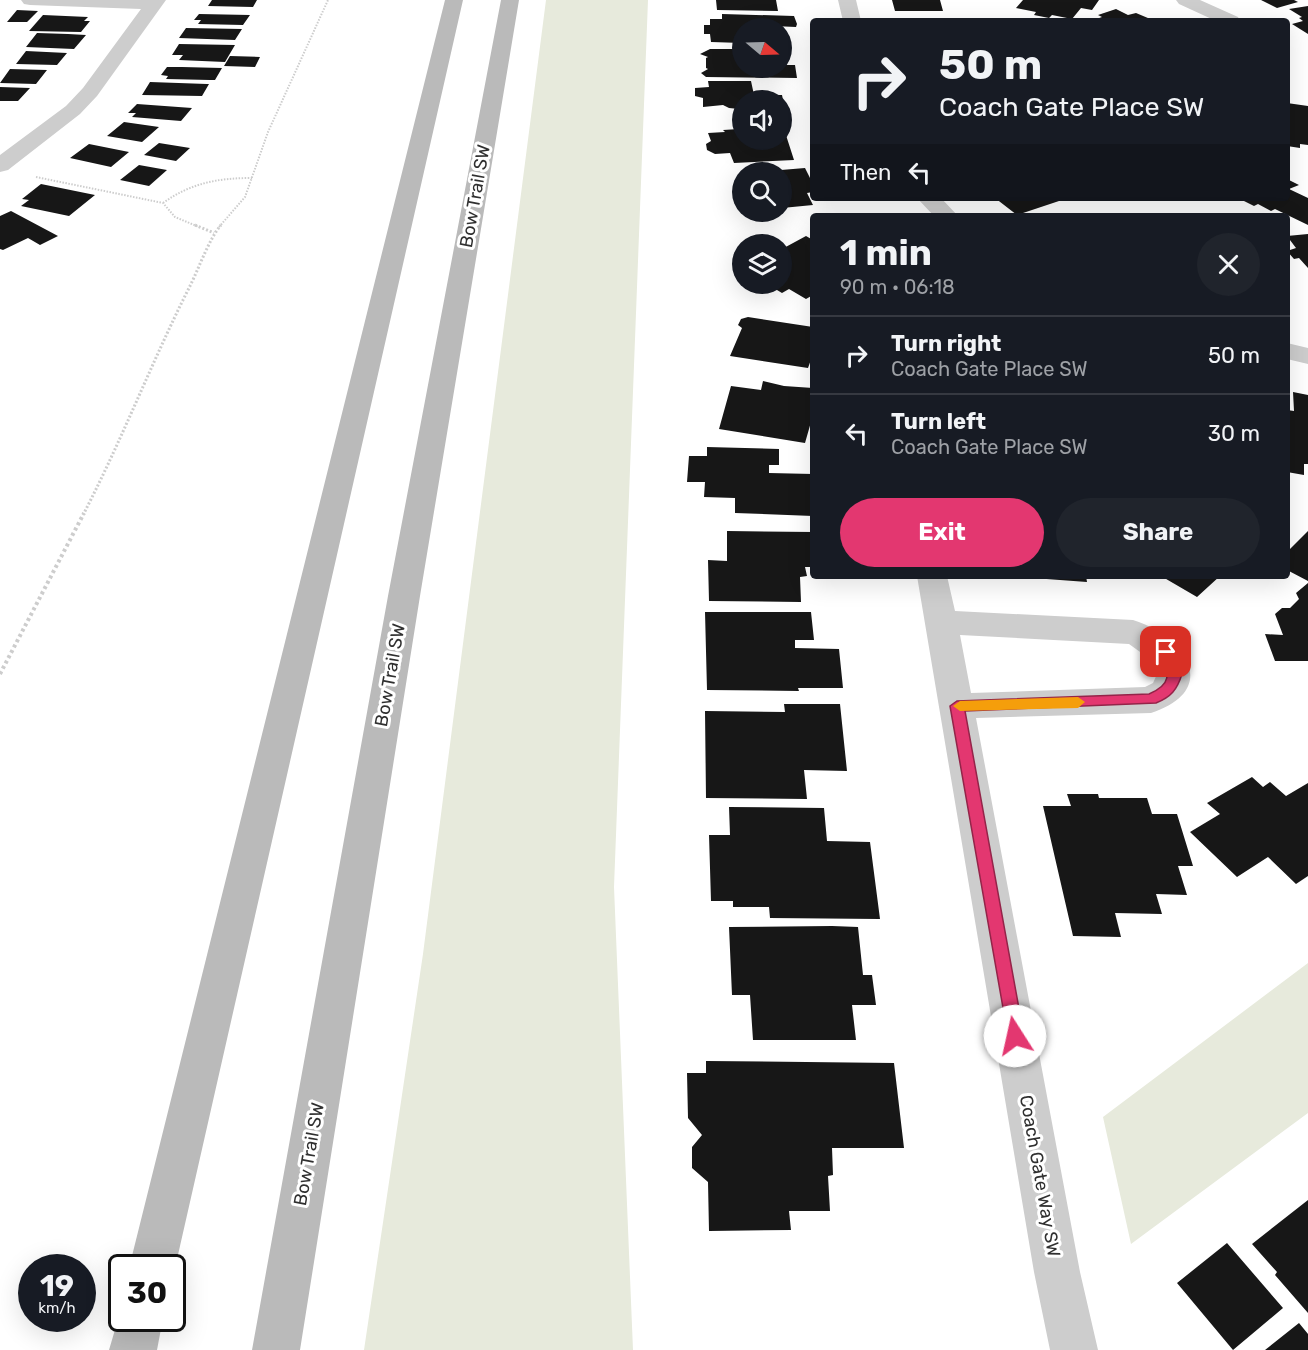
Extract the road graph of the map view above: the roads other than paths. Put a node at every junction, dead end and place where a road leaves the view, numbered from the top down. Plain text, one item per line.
1 (30, 0) edge
2 (454, 0) edge
3 (510, 0) edge
4 (847, 0) edge
5 (1185, 0) edge
6 (156, 2) edge
7 (851, 18) edge
8 (1224, 18) edge
9 (0, 165) edge
10 (931, 201) edge
11 (944, 213) edge
12 (1290, 352) edge
13 (1308, 356) edge
14 (933, 579) edge
15 (942, 622) junction
16 (957, 706) junction
17 (155, 1254) edge
18 (137, 1332) edge
19 (133, 1350) edge
20 (276, 1350) edge
21 (1074, 1350) edge

1 - 6 street
2 - 17 main road
3 - 20 main road, Bow Trail SW
4 - 7 street
5 - 8 street
6 - 9 street
10 - 11 street
12 - 13 street
14 - 15 street, Coach Gate Way SW
15 - 16 street, Coach Gate Way SW
15 - 16 street
16 - 21 street, Coach Gate Way SW
18 - 19 main road

